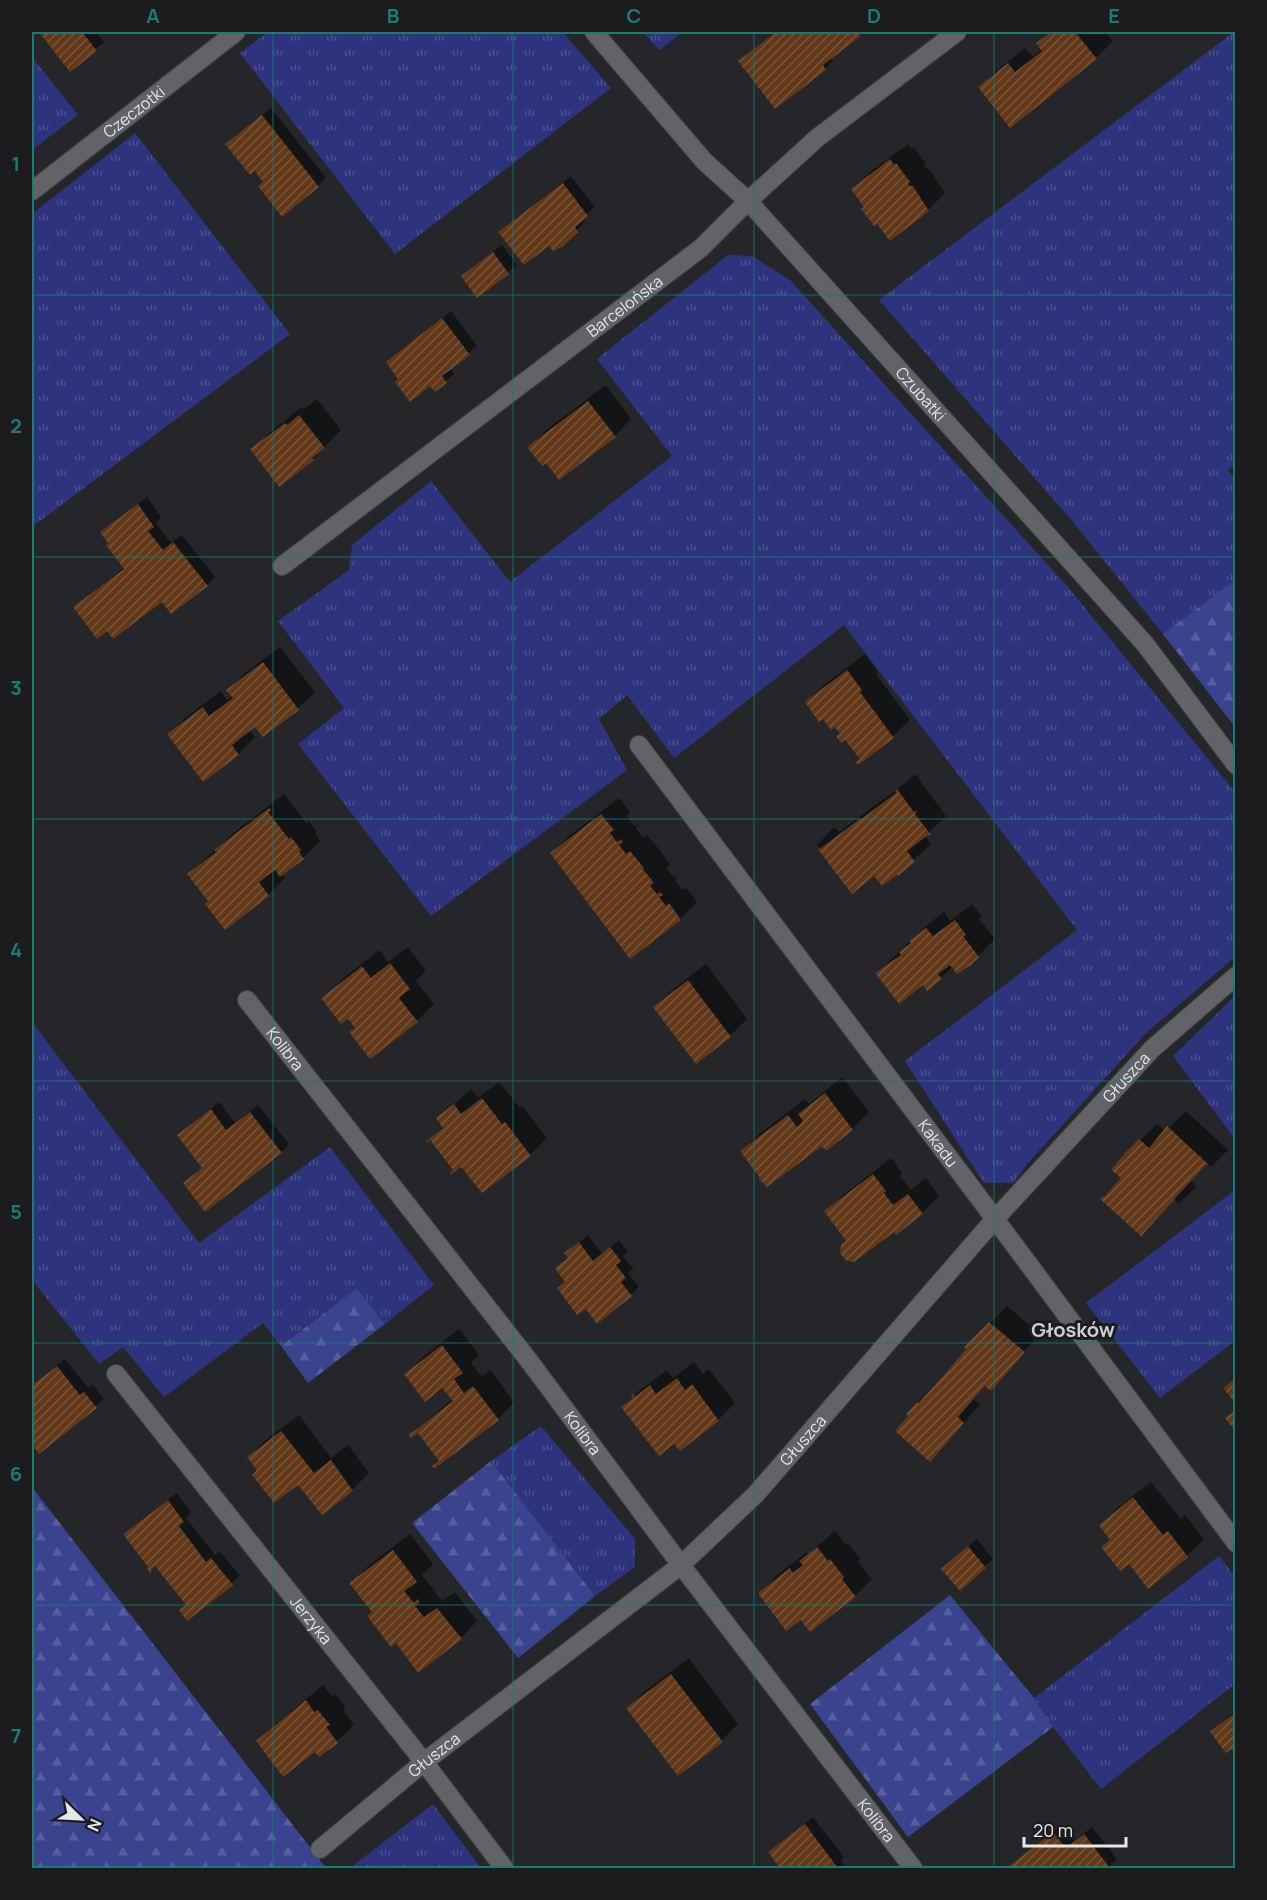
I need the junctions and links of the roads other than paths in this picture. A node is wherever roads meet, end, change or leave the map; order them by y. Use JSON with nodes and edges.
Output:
{"nodes":[{"id":1,"x":236,"y":32,"type":"edge"},
{"id":2,"x":594,"y":32,"type":"edge"},
{"id":3,"x":957,"y":32,"type":"edge"},
{"id":4,"x":32,"y":191,"type":"edge"},
{"id":5,"x":748,"y":201,"type":"junction"},
{"id":6,"x":282,"y":566,"type":"dead end"},
{"id":7,"x":639,"y":745,"type":"dead end"},
{"id":8,"x":1236,"y":765,"type":"edge"},
{"id":9,"x":1236,"y":976,"type":"edge"},
{"id":10,"x":247,"y":1000,"type":"dead end"},
{"id":11,"x":995,"y":1219,"type":"junction"},
{"id":12,"x":116,"y":1374,"type":"dead end"},
{"id":13,"x":1236,"y":1543,"type":"edge"},
{"id":14,"x":681,"y":1565,"type":"junction"},
{"id":15,"x":424,"y":1762,"type":"junction"},
{"id":16,"x":320,"y":1849,"type":"dead end"},
{"id":17,"x":504,"y":1869,"type":"edge"},
{"id":18,"x":913,"y":1869,"type":"edge"}],
"edges":[{"from":1,"to":4,"type":"street","name":"Czeczotki"},
{"from":2,"to":5,"type":"street","name":"Czubatki"},
{"from":3,"to":5,"type":"street","name":"Barcelońska"},
{"from":5,"to":6,"type":"street","name":"Barcelońska"},
{"from":5,"to":8,"type":"street","name":"Czubatki"},
{"from":7,"to":11,"type":"street","name":"Kakadu"},
{"from":9,"to":11,"type":"street","name":"Głuszca"},
{"from":10,"to":14,"type":"street","name":"Kolibra"},
{"from":11,"to":13,"type":"street","name":"Kakadu"},
{"from":11,"to":14,"type":"street","name":"Głuszca"},
{"from":12,"to":15,"type":"street","name":"Jerzyka"},
{"from":14,"to":15,"type":"street","name":"Głuszca"},
{"from":14,"to":18,"type":"street","name":"Kolibra"},
{"from":15,"to":16,"type":"street","name":"Głuszca"},
{"from":15,"to":17,"type":"street","name":"Jerzyka"}]}
